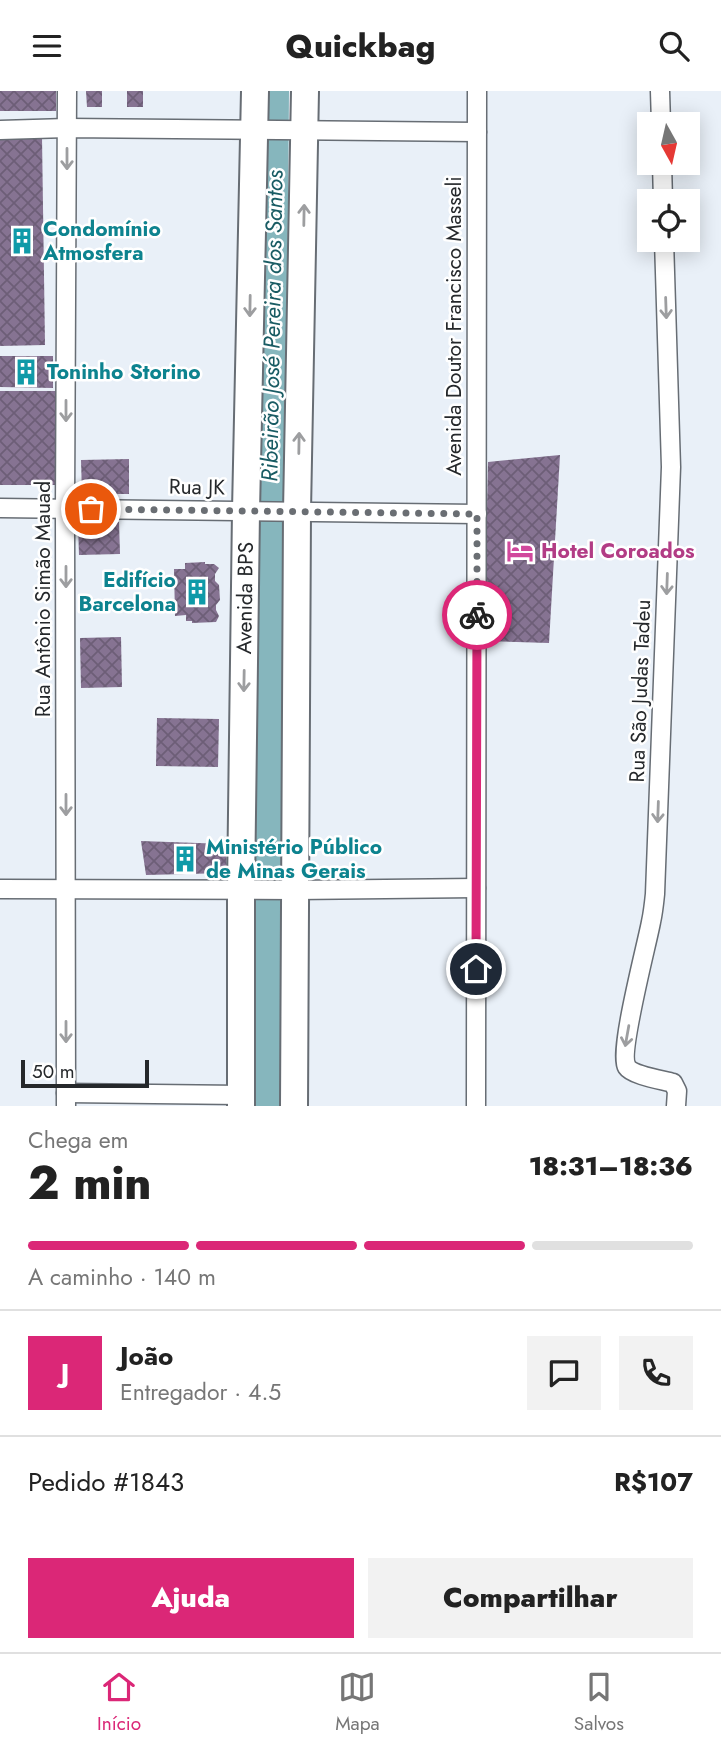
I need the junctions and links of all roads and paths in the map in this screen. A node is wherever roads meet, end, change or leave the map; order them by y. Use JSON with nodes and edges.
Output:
{"nodes":[{"id":1,"x":67,"y":91,"type":"edge"},
{"id":2,"x":255,"y":91,"type":"edge"},
{"id":3,"x":305,"y":91,"type":"edge"},
{"id":4,"x":477,"y":91,"type":"edge"},
{"id":5,"x":660,"y":91,"type":"edge"},
{"id":6,"x":661,"y":112,"type":"edge"},
{"id":7,"x":67,"y":128,"type":"junction"},
{"id":8,"x":0,"y":130,"type":"edge"},
{"id":9,"x":259,"y":130,"type":"junction"},
{"id":10,"x":300,"y":130,"type":"junction"},
{"id":11,"x":477,"y":132,"type":"junction"},
{"id":12,"x":664,"y":252,"type":"edge"},
{"id":13,"x":0,"y":508,"type":"edge"},
{"id":14,"x":65,"y":509,"type":"junction"},
{"id":15,"x":251,"y":511,"type":"junction"},
{"id":16,"x":294,"y":511,"type":"junction"},
{"id":17,"x":477,"y":514,"type":"junction"},
{"id":18,"x":476,"y":888,"type":"junction"},
{"id":19,"x":0,"y":889,"type":"edge"},
{"id":20,"x":66,"y":889,"type":"junction"},
{"id":21,"x":247,"y":890,"type":"junction"},
{"id":22,"x":290,"y":890,"type":"junction"},
{"id":23,"x":66,"y":1100,"type":"edge"},
{"id":24,"x":241,"y":1100,"type":"edge"},
{"id":25,"x":294,"y":1106,"type":"edge"},
{"id":26,"x":476,"y":1106,"type":"edge"},
{"id":27,"x":676,"y":1106,"type":"edge"}],
"edges":[{"from":1,"to":7,"type":"street","name":"Rua Antônio Simão Mauad"},
{"from":2,"to":9,"type":"main road","name":"Avenida BPS"},
{"from":3,"to":10,"type":"main road"},
{"from":4,"to":11,"type":"street","name":"Avenida Doutor Francisco Masseli"},
{"from":5,"to":6,"type":"street"},
{"from":7,"to":8,"type":"street"},
{"from":7,"to":9,"type":"street"},
{"from":7,"to":14,"type":"street","name":"Rua Antônio Simão Mauad","one_way":true},
{"from":9,"to":10,"type":"street"},
{"from":9,"to":15,"type":"main road","name":"Avenida BPS","one_way":true},
{"from":10,"to":11,"type":"street"},
{"from":16,"to":10,"type":"main road","one_way":true},
{"from":11,"to":17,"type":"street","name":"Avenida Doutor Francisco Masseli"},
{"from":12,"to":27,"type":"street","name":"Rua São Judas Tadeu","one_way":true},
{"from":13,"to":14,"type":"street","name":"Rua JK"},
{"from":14,"to":15,"type":"street","name":"Rua JK"},
{"from":14,"to":20,"type":"street","name":"Rua Antônio Simão Mauad","one_way":true},
{"from":15,"to":16,"type":"street","name":"Rua JK"},
{"from":15,"to":21,"type":"main road","name":"Avenida BPS","one_way":true},
{"from":16,"to":17,"type":"street","name":"Rua JK"},
{"from":16,"to":22,"type":"main road"},
{"from":17,"to":18,"type":"street","name":"Avenida Doutor Francisco Masseli"},
{"from":18,"to":22,"type":"street"},
{"from":18,"to":26,"type":"street","name":"Avenida Doutor Francisco Masseli"},
{"from":19,"to":20,"type":"street"},
{"from":20,"to":21,"type":"street"},
{"from":20,"to":23,"type":"street","name":"Rua Antônio Simão Mauad","one_way":true},
{"from":21,"to":22,"type":"street"},
{"from":21,"to":24,"type":"main road","name":"Avenida BPS"},
{"from":22,"to":25,"type":"main road"},
{"from":23,"to":24,"type":"street"}]}
